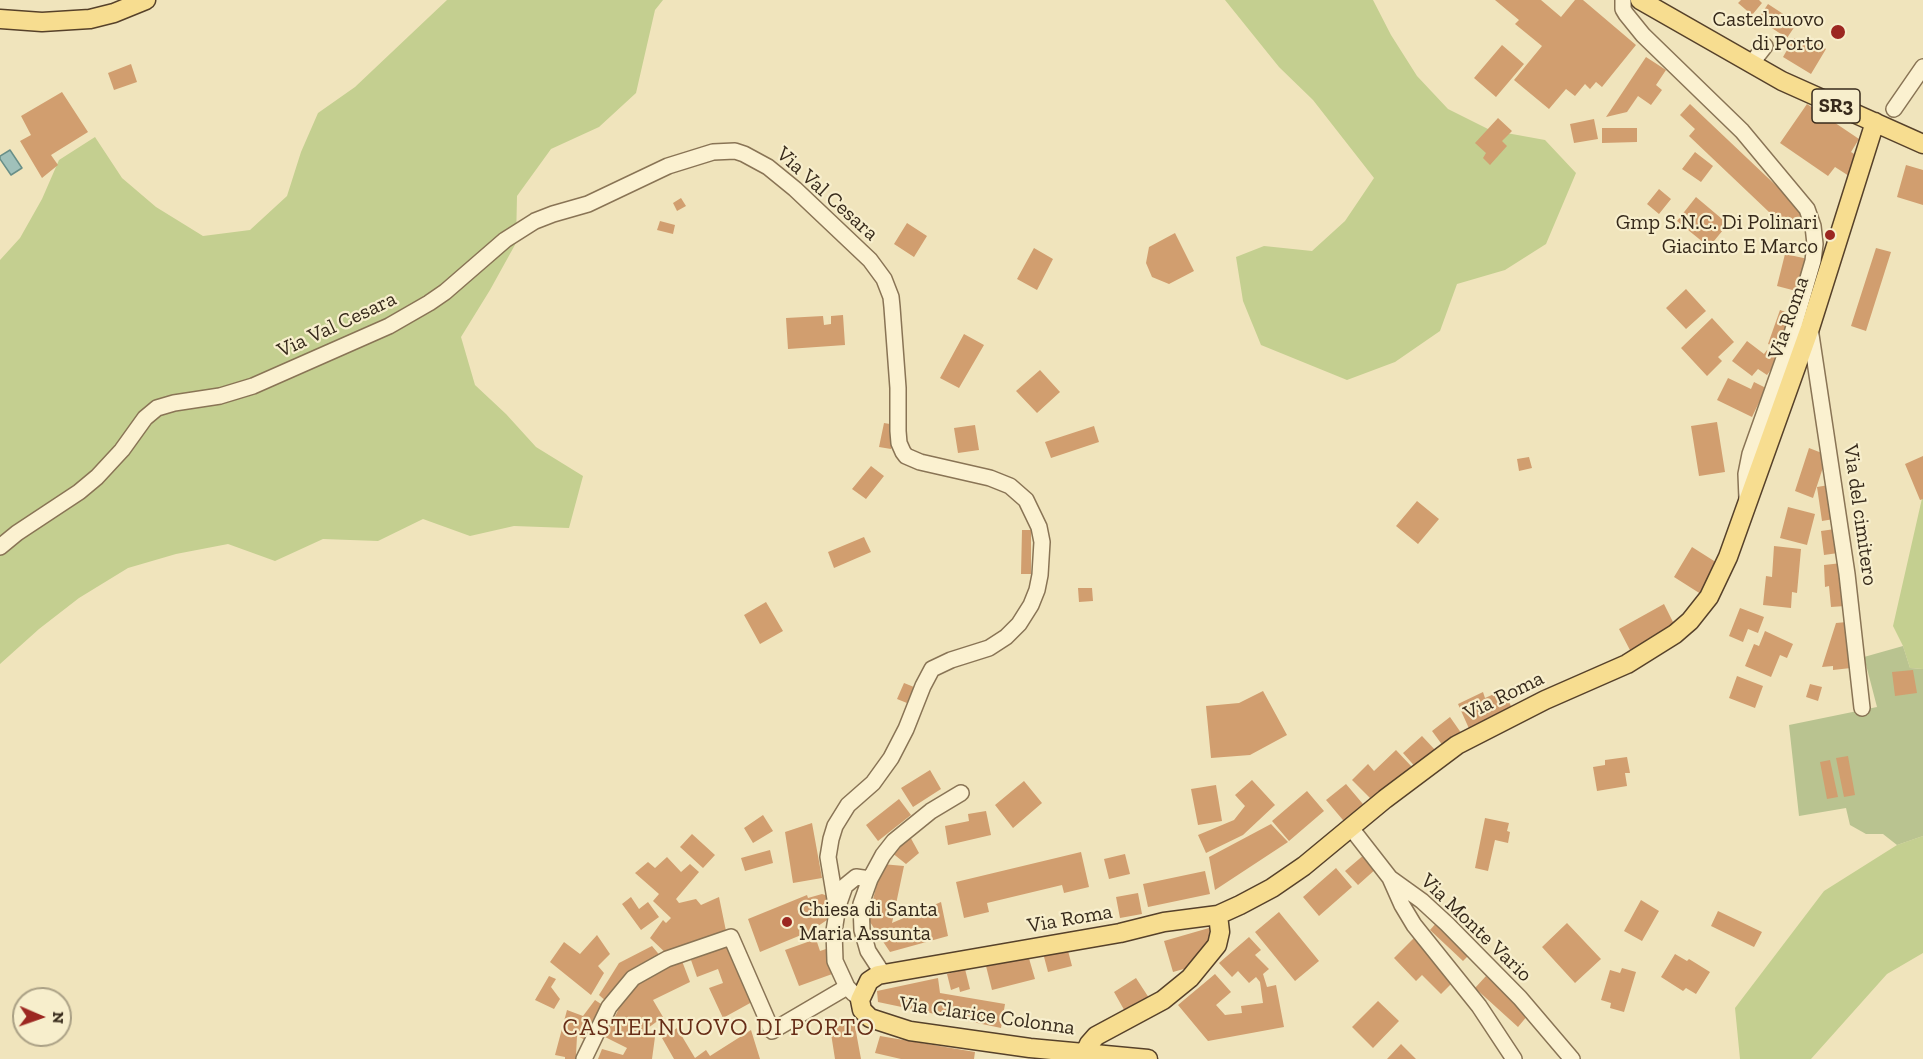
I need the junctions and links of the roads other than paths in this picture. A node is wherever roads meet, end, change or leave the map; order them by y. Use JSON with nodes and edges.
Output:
{"nodes":[{"id":1,"x":146,"y":0,"type":"edge"},
{"id":2,"x":1623,"y":0,"type":"edge"},
{"id":3,"x":1640,"y":0,"type":"edge"},
{"id":4,"x":0,"y":19,"type":"edge"},
{"id":5,"x":1765,"y":46,"type":"dead end"},
{"id":6,"x":1751,"y":64,"type":"junction"},
{"id":7,"x":1923,"y":67,"type":"edge"},
{"id":8,"x":1894,"y":110,"type":"dead end"},
{"id":9,"x":1875,"y":122,"type":"junction"},
{"id":10,"x":1923,"y":144,"type":"edge"},
{"id":11,"x":1810,"y":328,"type":"junction"},
{"id":12,"x":1747,"y":505,"type":"junction"},
{"id":13,"x":0,"y":547,"type":"edge"},
{"id":14,"x":1862,"y":708,"type":"dead end"},
{"id":15,"x":961,"y":793,"type":"dead end"},
{"id":16,"x":1351,"y":828,"type":"junction"},
{"id":17,"x":1390,"y":878,"type":"junction"},
{"id":18,"x":870,"y":879,"type":"junction"},
{"id":19,"x":837,"y":911,"type":"junction"},
{"id":20,"x":1218,"y":915,"type":"junction"},
{"id":21,"x":883,"y":974,"type":"junction"},
{"id":22,"x":847,"y":987,"type":"junction"},
{"id":23,"x":860,"y":1000,"type":"junction"},
{"id":24,"x":1030,"y":1053,"type":"edge"},
{"id":25,"x":1085,"y":1053,"type":"junction"},
{"id":26,"x":584,"y":1059,"type":"edge"},
{"id":27,"x":1148,"y":1059,"type":"edge"},
{"id":28,"x":1514,"y":1059,"type":"edge"},
{"id":29,"x":1572,"y":1059,"type":"edge"}],
"edges":[{"from":1,"to":4,"type":"main road"},
{"from":2,"to":12,"type":"street"},
{"from":3,"to":6,"type":"main road","number":"SR3"},
{"from":5,"to":6,"type":"street"},
{"from":6,"to":9,"type":"main road","number":"SR3"},
{"from":7,"to":8,"type":"street"},
{"from":9,"to":10,"type":"main road","number":"SR3"},
{"from":9,"to":11,"type":"main road","name":"Via Roma"},
{"from":11,"to":12,"type":"main road","name":"Via Roma"},
{"from":11,"to":14,"type":"street","name":"Via del cimitero"},
{"from":12,"to":16,"type":"main road","name":"Via Roma"},
{"from":13,"to":19,"type":"street","name":"Via Val Cesara"},
{"from":15,"to":18,"type":"street"},
{"from":16,"to":17,"type":"street","name":"Via Monte Vario"},
{"from":16,"to":20,"type":"main road","name":"Via Roma"},
{"from":17,"to":28,"type":"street"},
{"from":17,"to":29,"type":"street","name":"Via Monte Vario"},
{"from":18,"to":19,"type":"street"},
{"from":18,"to":21,"type":"street"},
{"from":19,"to":22,"type":"street"},
{"from":20,"to":21,"type":"main road","name":"Via Roma"},
{"from":20,"to":25,"type":"main road"},
{"from":21,"to":23,"type":"main road"},
{"from":22,"to":23,"type":"street"},
{"from":22,"to":26,"type":"street"},
{"from":23,"to":24,"type":"main road","name":"Via Clarice Colonna"},
{"from":24,"to":25,"type":"main road","name":"Via Clarice Colonna"},
{"from":25,"to":27,"type":"main road","name":"Via Clarice Colonna"}]}
